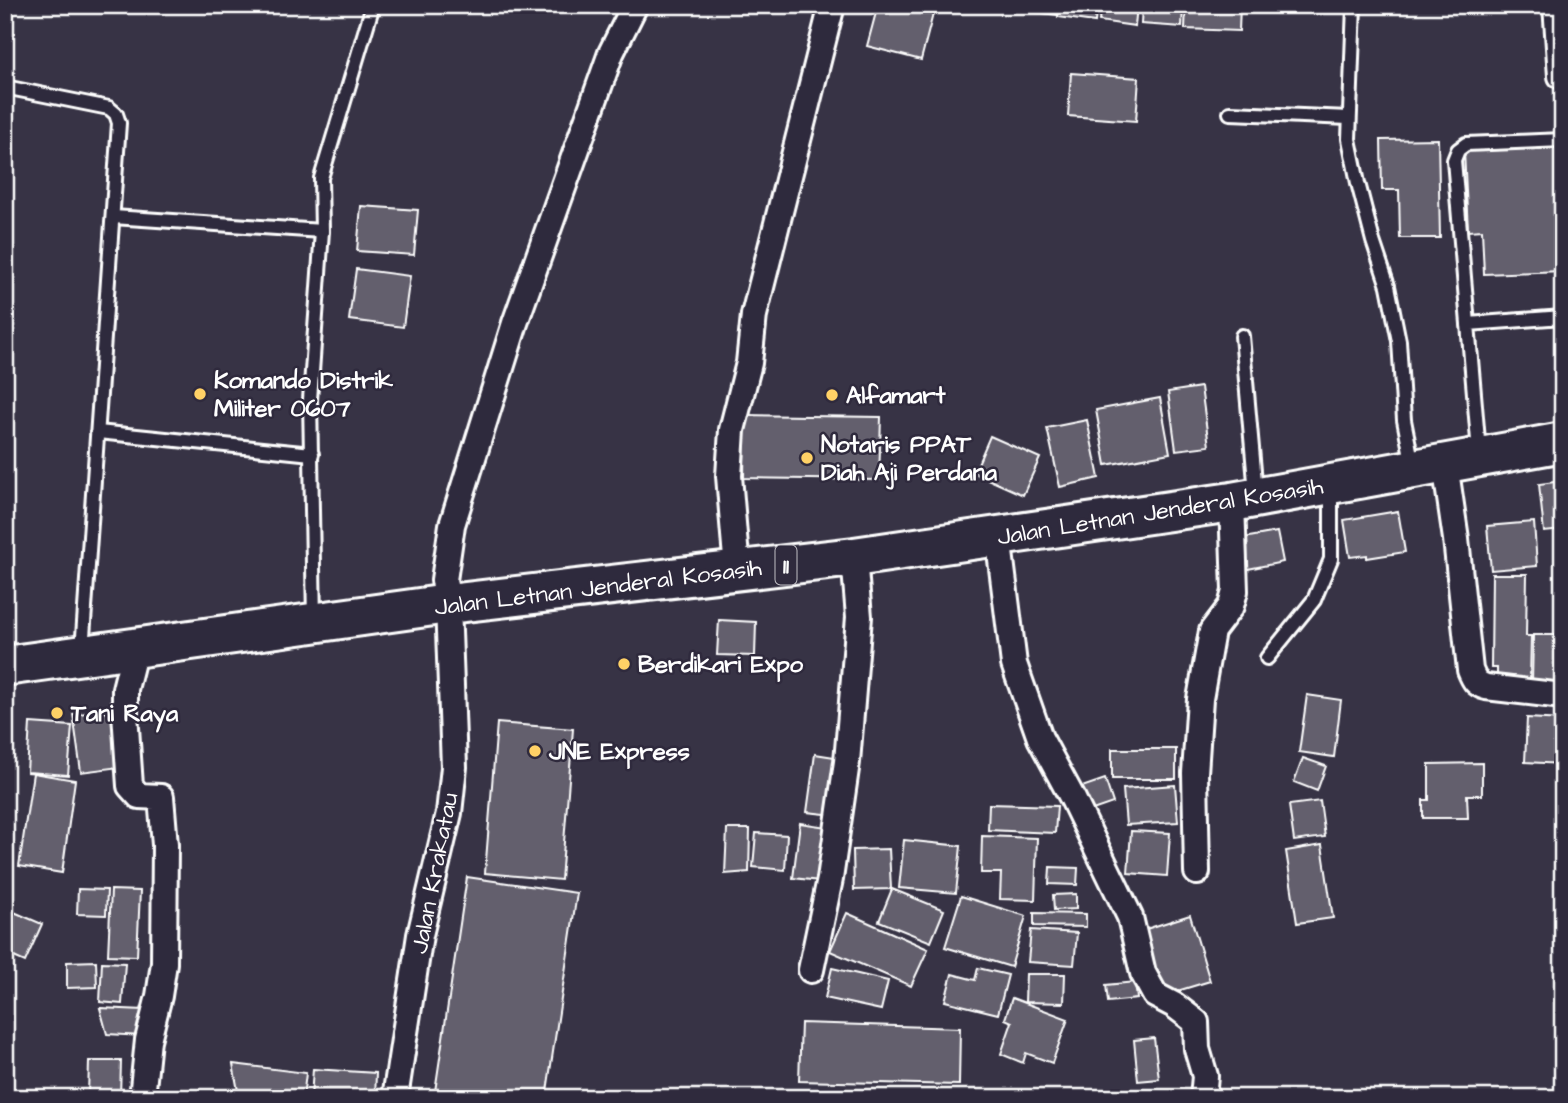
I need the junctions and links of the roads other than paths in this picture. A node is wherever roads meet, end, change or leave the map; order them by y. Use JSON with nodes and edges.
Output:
{"nodes":[{"id":1,"x":373,"y":5,"type":"edge"},
{"id":2,"x":635,"y":5,"type":"edge"},
{"id":3,"x":832,"y":5,"type":"edge"},
{"id":4,"x":1354,"y":5,"type":"edge"},
{"id":5,"x":1556,"y":5,"type":"edge"},
{"id":6,"x":1561,"y":76,"type":"dead end"},
{"id":7,"x":5,"y":87,"type":"edge"},
{"id":8,"x":1230,"y":113,"type":"dead end"},
{"id":9,"x":1349,"y":118,"type":"junction"},
{"id":10,"x":1563,"y":140,"type":"edge"},
{"id":11,"x":113,"y":217,"type":"junction"},
{"id":12,"x":322,"y":231,"type":"junction"},
{"id":13,"x":1563,"y":317,"type":"edge"},
{"id":14,"x":1468,"y":324,"type":"junction"},
{"id":15,"x":1242,"y":336,"type":"dead end"},
{"id":16,"x":98,"y":432,"type":"junction"},
{"id":17,"x":1563,"y":442,"type":"edge"},
{"id":18,"x":312,"y":454,"type":"junction"},
{"id":19,"x":1446,"y":463,"type":"junction"},
{"id":20,"x":1331,"y":484,"type":"junction"},
{"id":21,"x":1244,"y":500,"type":"junction"},
{"id":22,"x":998,"y":536,"type":"junction"},
{"id":23,"x":855,"y":557,"type":"junction"},
{"id":24,"x":737,"y":570,"type":"junction"},
{"id":25,"x":448,"y":604,"type":"junction"},
{"id":26,"x":314,"y":622,"type":"junction"},
{"id":27,"x":135,"y":649,"type":"junction"},
{"id":28,"x":81,"y":656,"type":"junction"},
{"id":29,"x":1267,"y":658,"type":"dead end"},
{"id":30,"x":5,"y":666,"type":"edge"},
{"id":31,"x":1563,"y":696,"type":"edge"},
{"id":32,"x":1196,"y":872,"type":"dead end"},
{"id":33,"x":811,"y":970,"type":"dead end"},
{"id":34,"x":142,"y":1098,"type":"edge"},
{"id":35,"x":395,"y":1098,"type":"edge"},
{"id":36,"x":1203,"y":1098,"type":"edge"}],
"edges":[{"from":1,"to":12,"type":"lane"},
{"from":2,"to":25,"type":"street","name":"Jalan Krakatau"},
{"from":3,"to":24,"type":"street"},
{"from":4,"to":9,"type":"lane"},
{"from":5,"to":6,"type":"street"},
{"from":7,"to":11,"type":"lane"},
{"from":8,"to":9,"type":"lane"},
{"from":9,"to":19,"type":"lane"},
{"from":10,"to":14,"type":"lane"},
{"from":11,"to":12,"type":"lane"},
{"from":11,"to":16,"type":"lane"},
{"from":12,"to":18,"type":"lane"},
{"from":13,"to":14,"type":"lane"},
{"from":14,"to":19,"type":"lane"},
{"from":15,"to":21,"type":"lane"},
{"from":16,"to":18,"type":"lane"},
{"from":16,"to":28,"type":"lane"},
{"from":17,"to":19,"type":"highway","name":"Jalan Letnan Jenderal Kosasih","number":"11"},
{"from":18,"to":26,"type":"lane"},
{"from":19,"to":20,"type":"highway","name":"Jalan Letnan Jenderal Kosasih","number":"11"},
{"from":19,"to":31,"type":"street"},
{"from":20,"to":21,"type":"highway","name":"Jalan Letnan Jenderal Kosasih","number":"11"},
{"from":20,"to":29,"type":"lane"},
{"from":21,"to":22,"type":"highway","name":"Jalan Letnan Jenderal Kosasih","number":"11"},
{"from":21,"to":32,"type":"street"},
{"from":22,"to":23,"type":"highway","name":"Jalan Letnan Jenderal Kosasih","number":"11"},
{"from":22,"to":36,"type":"street"},
{"from":23,"to":24,"type":"highway","name":"Jalan Letnan Jenderal Kosasih","number":"11"},
{"from":23,"to":33,"type":"street"},
{"from":24,"to":25,"type":"highway","name":"Jalan Letnan Jenderal Kosasih","number":"11"},
{"from":25,"to":26,"type":"highway","name":"Jalan Letnan Jenderal Kosasih","number":"11"},
{"from":25,"to":35,"type":"street","name":"Jalan Krakatau"},
{"from":26,"to":27,"type":"highway","name":"Jalan Letnan Jenderal Kosasih","number":"11"},
{"from":27,"to":28,"type":"highway","name":"Jalan Letnan Jenderal Kosasih","number":"11"},
{"from":27,"to":34,"type":"street"},
{"from":28,"to":30,"type":"highway","name":"Jalan Letnan Jenderal Kosasih","number":"11"}]}
